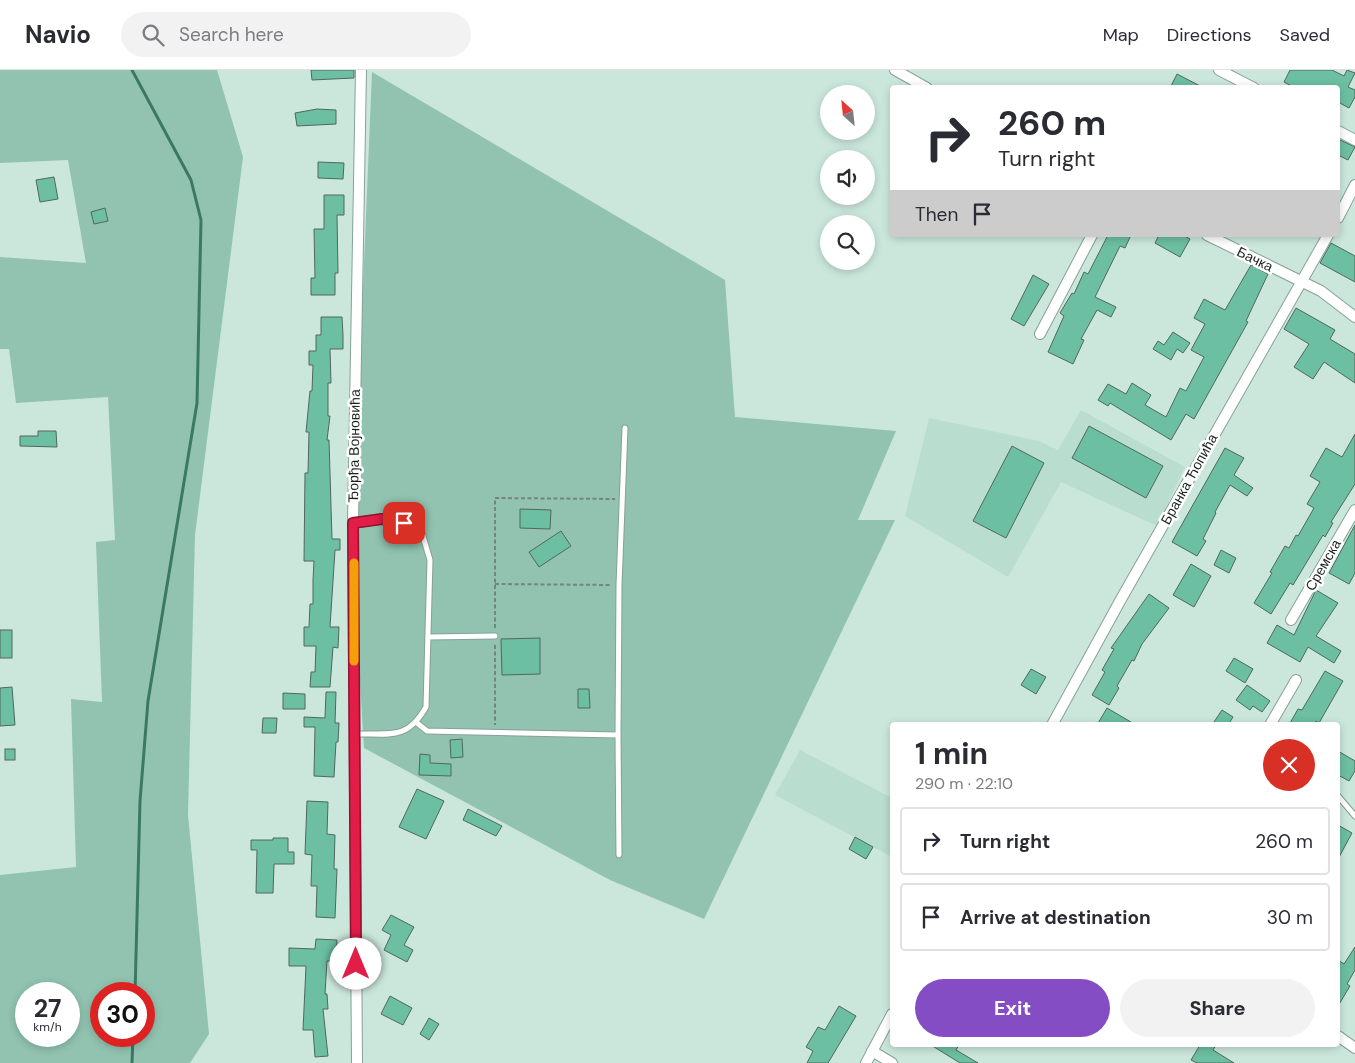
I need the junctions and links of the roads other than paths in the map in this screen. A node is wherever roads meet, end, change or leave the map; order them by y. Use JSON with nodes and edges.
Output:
{"nodes":[{"id":1,"x":361,"y":70,"type":"edge"},
{"id":2,"x":895,"y":70,"type":"edge"},
{"id":3,"x":1219,"y":70,"type":"edge"},
{"id":4,"x":922,"y":85,"type":"edge"},
{"id":5,"x":1248,"y":85,"type":"edge"},
{"id":6,"x":1340,"y":132,"type":"edge"},
{"id":7,"x":1355,"y":140,"type":"edge"},
{"id":8,"x":1355,"y":185,"type":"edge"},
{"id":9,"x":1340,"y":214,"type":"edge"},
{"id":10,"x":1091,"y":237,"type":"edge"},
{"id":11,"x":1210,"y":237,"type":"edge"},
{"id":12,"x":1327,"y":237,"type":"edge"},
{"id":13,"x":1303,"y":282,"type":"junction"},
{"id":14,"x":1355,"y":317,"type":"edge"},
{"id":15,"x":1040,"y":334,"type":"dead end"},
{"id":16,"x":625,"y":428,"type":"dead end"},
{"id":17,"x":1355,"y":510,"type":"edge"},
{"id":18,"x":353,"y":523,"type":"junction"},
{"id":19,"x":1291,"y":620,"type":"dead end"},
{"id":20,"x":495,"y":636,"type":"road end"},
{"id":21,"x":428,"y":637,"type":"junction"},
{"id":22,"x":1296,"y":680,"type":"dead end"},
{"id":23,"x":1054,"y":722,"type":"edge"},
{"id":24,"x":1272,"y":722,"type":"edge"},
{"id":25,"x":417,"y":723,"type":"junction"},
{"id":26,"x":355,"y":734,"type":"junction"},
{"id":27,"x":618,"y":735,"type":"junction"},
{"id":28,"x":1340,"y":798,"type":"edge"},
{"id":29,"x":1355,"y":816,"type":"edge"},
{"id":30,"x":619,"y":855,"type":"dead end"},
{"id":31,"x":890,"y":1018,"type":"edge"},
{"id":32,"x":1340,"y":1037,"type":"edge"},
{"id":33,"x":1355,"y":1048,"type":"edge"},
{"id":34,"x":872,"y":1051,"type":"junction"},
{"id":35,"x":357,"y":1063,"type":"edge"},
{"id":36,"x":866,"y":1063,"type":"edge"},
{"id":37,"x":892,"y":1063,"type":"edge"}],
"edges":[{"from":1,"to":18,"type":"street","name":"Ђорђа Војновића"},
{"from":2,"to":4,"type":"street"},
{"from":3,"to":5,"type":"street"},
{"from":6,"to":7,"type":"street"},
{"from":8,"to":9,"type":"street"},
{"from":10,"to":15,"type":"street"},
{"from":11,"to":13,"type":"street","name":"Бачка"},
{"from":12,"to":13,"type":"street","name":"Бранка Ћопића"},
{"from":13,"to":14,"type":"street"},
{"from":13,"to":23,"type":"street","name":"Бранка Ћопића"},
{"from":16,"to":27,"type":"lane"},
{"from":17,"to":19,"type":"street","name":"Сремска"},
{"from":18,"to":21,"type":"lane"},
{"from":18,"to":26,"type":"street","name":"Ђорђа Војновића"},
{"from":20,"to":21,"type":"lane"},
{"from":21,"to":25,"type":"lane"},
{"from":22,"to":24,"type":"street"},
{"from":25,"to":26,"type":"lane"},
{"from":25,"to":27,"type":"lane"},
{"from":26,"to":35,"type":"street","name":"Ђорђа Војновића"},
{"from":27,"to":30,"type":"lane"},
{"from":28,"to":29,"type":"lane"},
{"from":31,"to":34,"type":"street"},
{"from":32,"to":33,"type":"street"},
{"from":34,"to":36,"type":"street"},
{"from":34,"to":37,"type":"street"}]}
